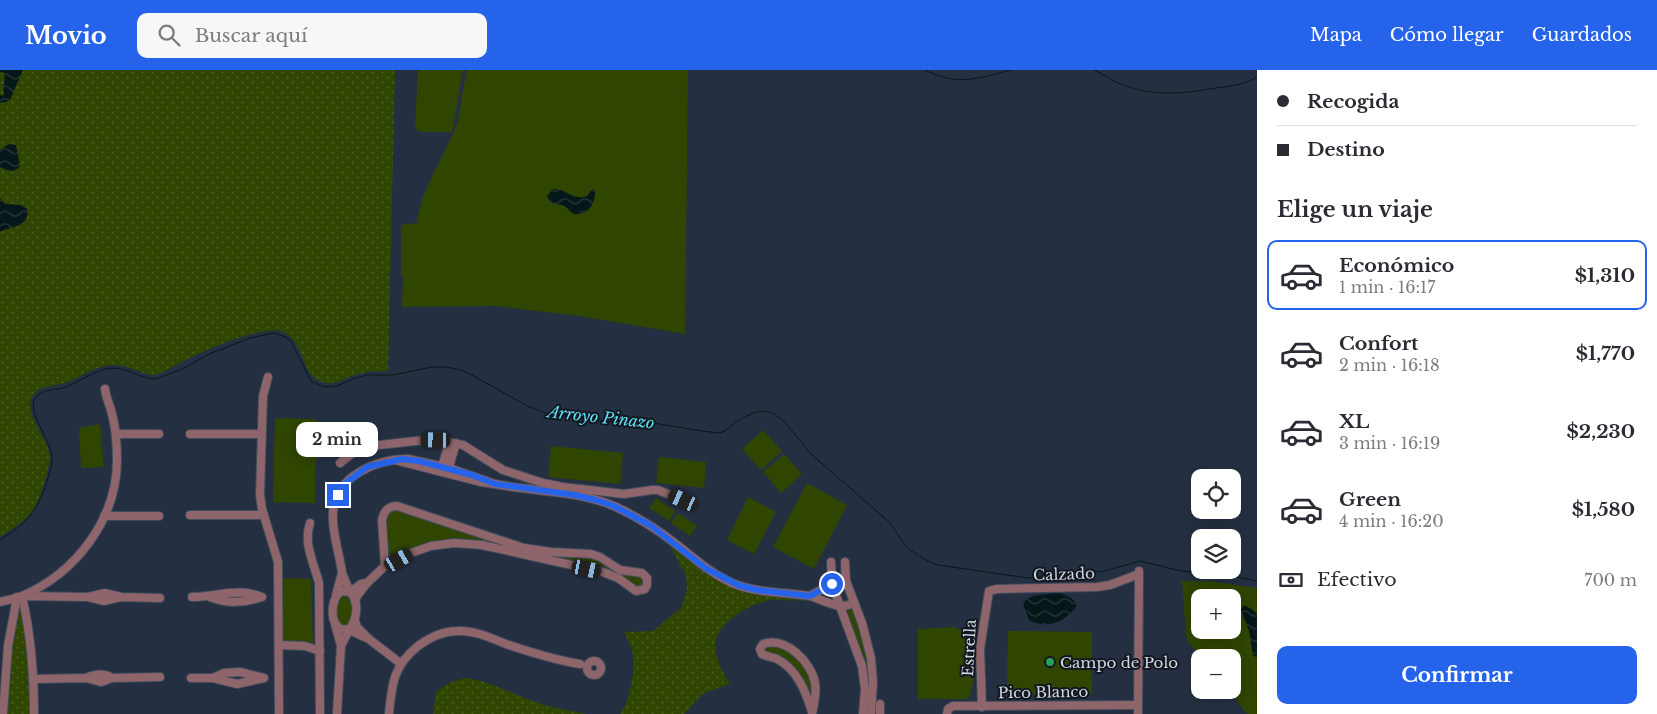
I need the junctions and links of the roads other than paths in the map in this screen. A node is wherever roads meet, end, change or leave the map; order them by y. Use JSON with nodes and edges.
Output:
{"nodes":[{"id":1,"x":268,"y":378,"type":"dead end"},
{"id":2,"x":105,"y":389,"type":"dead end"},
{"id":3,"x":116,"y":434,"type":"junction"},
{"id":4,"x":159,"y":434,"type":"dead end"},
{"id":5,"x":190,"y":434,"type":"dead end"},
{"id":6,"x":261,"y":434,"type":"junction"},
{"id":7,"x":453,"y":443,"type":"junction"},
{"id":8,"x":340,"y":463,"type":"dead end"},
{"id":9,"x":445,"y":470,"type":"junction"},
{"id":10,"x":683,"y":500,"type":"dead end"},
{"id":11,"x":190,"y":515,"type":"dead end"},
{"id":12,"x":264,"y":515,"type":"junction"},
{"id":13,"x":104,"y":516,"type":"junction"},
{"id":14,"x":159,"y":516,"type":"dead end"},
{"id":15,"x":310,"y":523,"type":"dead end"},
{"id":16,"x":523,"y":551,"type":"junction"},
{"id":17,"x":831,"y":562,"type":"dead end"},
{"id":18,"x":845,"y":562,"type":"dead end"},
{"id":19,"x":385,"y":566,"type":"junction"},
{"id":20,"x":342,"y":573,"type":"junction"},
{"id":21,"x":846,"y":580,"type":"junction"},
{"id":22,"x":367,"y":583,"type":"junction"},
{"id":23,"x":832,"y":584,"type":"junction"},
{"id":24,"x":989,"y":591,"type":"joint"},
{"id":25,"x":350,"y":592,"type":"junction"},
{"id":26,"x":336,"y":596,"type":"junction"},
{"id":27,"x":810,"y":596,"type":"junction"},
{"id":28,"x":19,"y":597,"type":"junction"},
{"id":29,"x":192,"y":597,"type":"dead end"},
{"id":30,"x":279,"y":597,"type":"junction"},
{"id":31,"x":160,"y":598,"type":"dead end"},
{"id":32,"x":0,"y":602,"type":"edge"},
{"id":33,"x":355,"y":602,"type":"junction"},
{"id":34,"x":854,"y":602,"type":"junction"},
{"id":35,"x":840,"y":606,"type":"junction"},
{"id":36,"x":354,"y":621,"type":"junction"},
{"id":37,"x":335,"y":624,"type":"junction"},
{"id":38,"x":349,"y":630,"type":"junction"},
{"id":39,"x":369,"y":639,"type":"junction"},
{"id":40,"x":279,"y":646,"type":"junction"},
{"id":41,"x":342,"y":646,"type":"junction"},
{"id":42,"x":320,"y":651,"type":"junction"},
{"id":43,"x":400,"y":663,"type":"junction"},
{"id":44,"x":585,"y":666,"type":"dead end"},
{"id":45,"x":3,"y":673,"type":"edge"},
{"id":46,"x":160,"y":677,"type":"dead end"},
{"id":47,"x":191,"y":678,"type":"dead end"},
{"id":48,"x":213,"y":678,"type":"junction"},
{"id":49,"x":264,"y":678,"type":"junction"},
{"id":50,"x":278,"y":678,"type":"junction"},
{"id":51,"x":33,"y":679,"type":"junction"},
{"id":52,"x":880,"y":704,"type":"dead end"},
{"id":53,"x":1138,"y":705,"type":"junction"},
{"id":54,"x":982,"y":707,"type":"junction"},
{"id":55,"x":948,"y":711,"type":"edge"},
{"id":56,"x":812,"y":713,"type":"edge"},
{"id":57,"x":3,"y":714,"type":"edge"},
{"id":58,"x":34,"y":714,"type":"edge"},
{"id":59,"x":279,"y":714,"type":"edge"},
{"id":60,"x":320,"y":714,"type":"edge"},
{"id":61,"x":337,"y":714,"type":"edge"},
{"id":62,"x":389,"y":714,"type":"edge"},
{"id":63,"x":863,"y":714,"type":"edge"},
{"id":64,"x":872,"y":714,"type":"edge"},
{"id":65,"x":880,"y":714,"type":"edge"},
{"id":66,"x":1138,"y":714,"type":"edge"}],
"edges":[{"from":1,"to":6,"type":"street"},
{"from":2,"to":3,"type":"street"},
{"from":3,"to":4,"type":"street"},
{"from":3,"to":13,"type":"street"},
{"from":5,"to":6,"type":"street"},
{"from":6,"to":12,"type":"street"},
{"from":7,"to":8,"type":"street"},
{"from":7,"to":9,"type":"street"},
{"from":7,"to":10,"type":"street"},
{"from":9,"to":20,"type":"street"},
{"from":9,"to":27,"type":"street"},
{"from":11,"to":12,"type":"street"},
{"from":12,"to":30,"type":"street"},
{"from":13,"to":14,"type":"street"},
{"from":13,"to":28,"type":"street"},
{"from":15,"to":42,"type":"street"},
{"from":16,"to":16,"type":"street"},
{"from":16,"to":19,"type":"street"},
{"from":16,"to":19,"type":"street"},
{"from":17,"to":23,"type":"street"},
{"from":18,"to":21,"type":"street"},
{"from":19,"to":22,"type":"street"},
{"from":20,"to":25,"type":"street"},
{"from":20,"to":26,"type":"street"},
{"from":21,"to":23,"type":"street"},
{"from":21,"to":34,"type":"street"},
{"from":22,"to":25,"type":"street"},
{"from":22,"to":33,"type":"street"},
{"from":23,"to":27,"type":"street"},
{"from":23,"to":35,"type":"street"},
{"from":24,"to":53,"type":"street","name":"Calzado"},
{"from":24,"to":54,"type":"street","name":"Estrella"},
{"from":25,"to":26,"type":"street"},
{"from":25,"to":33,"type":"street"},
{"from":26,"to":37,"type":"street"},
{"from":27,"to":35,"type":"street"},
{"from":28,"to":31,"type":"street"},
{"from":28,"to":32,"type":"street"},
{"from":28,"to":45,"type":"street"},
{"from":28,"to":51,"type":"street"},
{"from":29,"to":30,"type":"street"},
{"from":30,"to":40,"type":"street"},
{"from":33,"to":36,"type":"street"},
{"from":34,"to":35,"type":"street"},
{"from":34,"to":64,"type":"street"},
{"from":35,"to":63,"type":"street"},
{"from":36,"to":38,"type":"street"},
{"from":36,"to":39,"type":"street"},
{"from":37,"to":38,"type":"street"},
{"from":37,"to":41,"type":"street"},
{"from":38,"to":39,"type":"street"},
{"from":38,"to":41,"type":"street"},
{"from":39,"to":43,"type":"street"},
{"from":40,"to":42,"type":"street"},
{"from":40,"to":50,"type":"street"},
{"from":41,"to":61,"type":"street"},
{"from":42,"to":60,"type":"street"},
{"from":43,"to":44,"type":"street"},
{"from":43,"to":62,"type":"street"},
{"from":45,"to":57,"type":"street"},
{"from":46,"to":51,"type":"street"},
{"from":47,"to":48,"type":"street"},
{"from":48,"to":49,"type":"street"},
{"from":48,"to":49,"type":"street"},
{"from":49,"to":50,"type":"street"},
{"from":50,"to":59,"type":"street"},
{"from":51,"to":58,"type":"street"},
{"from":52,"to":65,"type":"street"},
{"from":53,"to":54,"type":"street","name":"Pico Blanco"},
{"from":53,"to":66,"type":"street"},
{"from":54,"to":55,"type":"street","name":"Pico Blanco"},
{"from":56,"to":56,"type":"street"}]}
